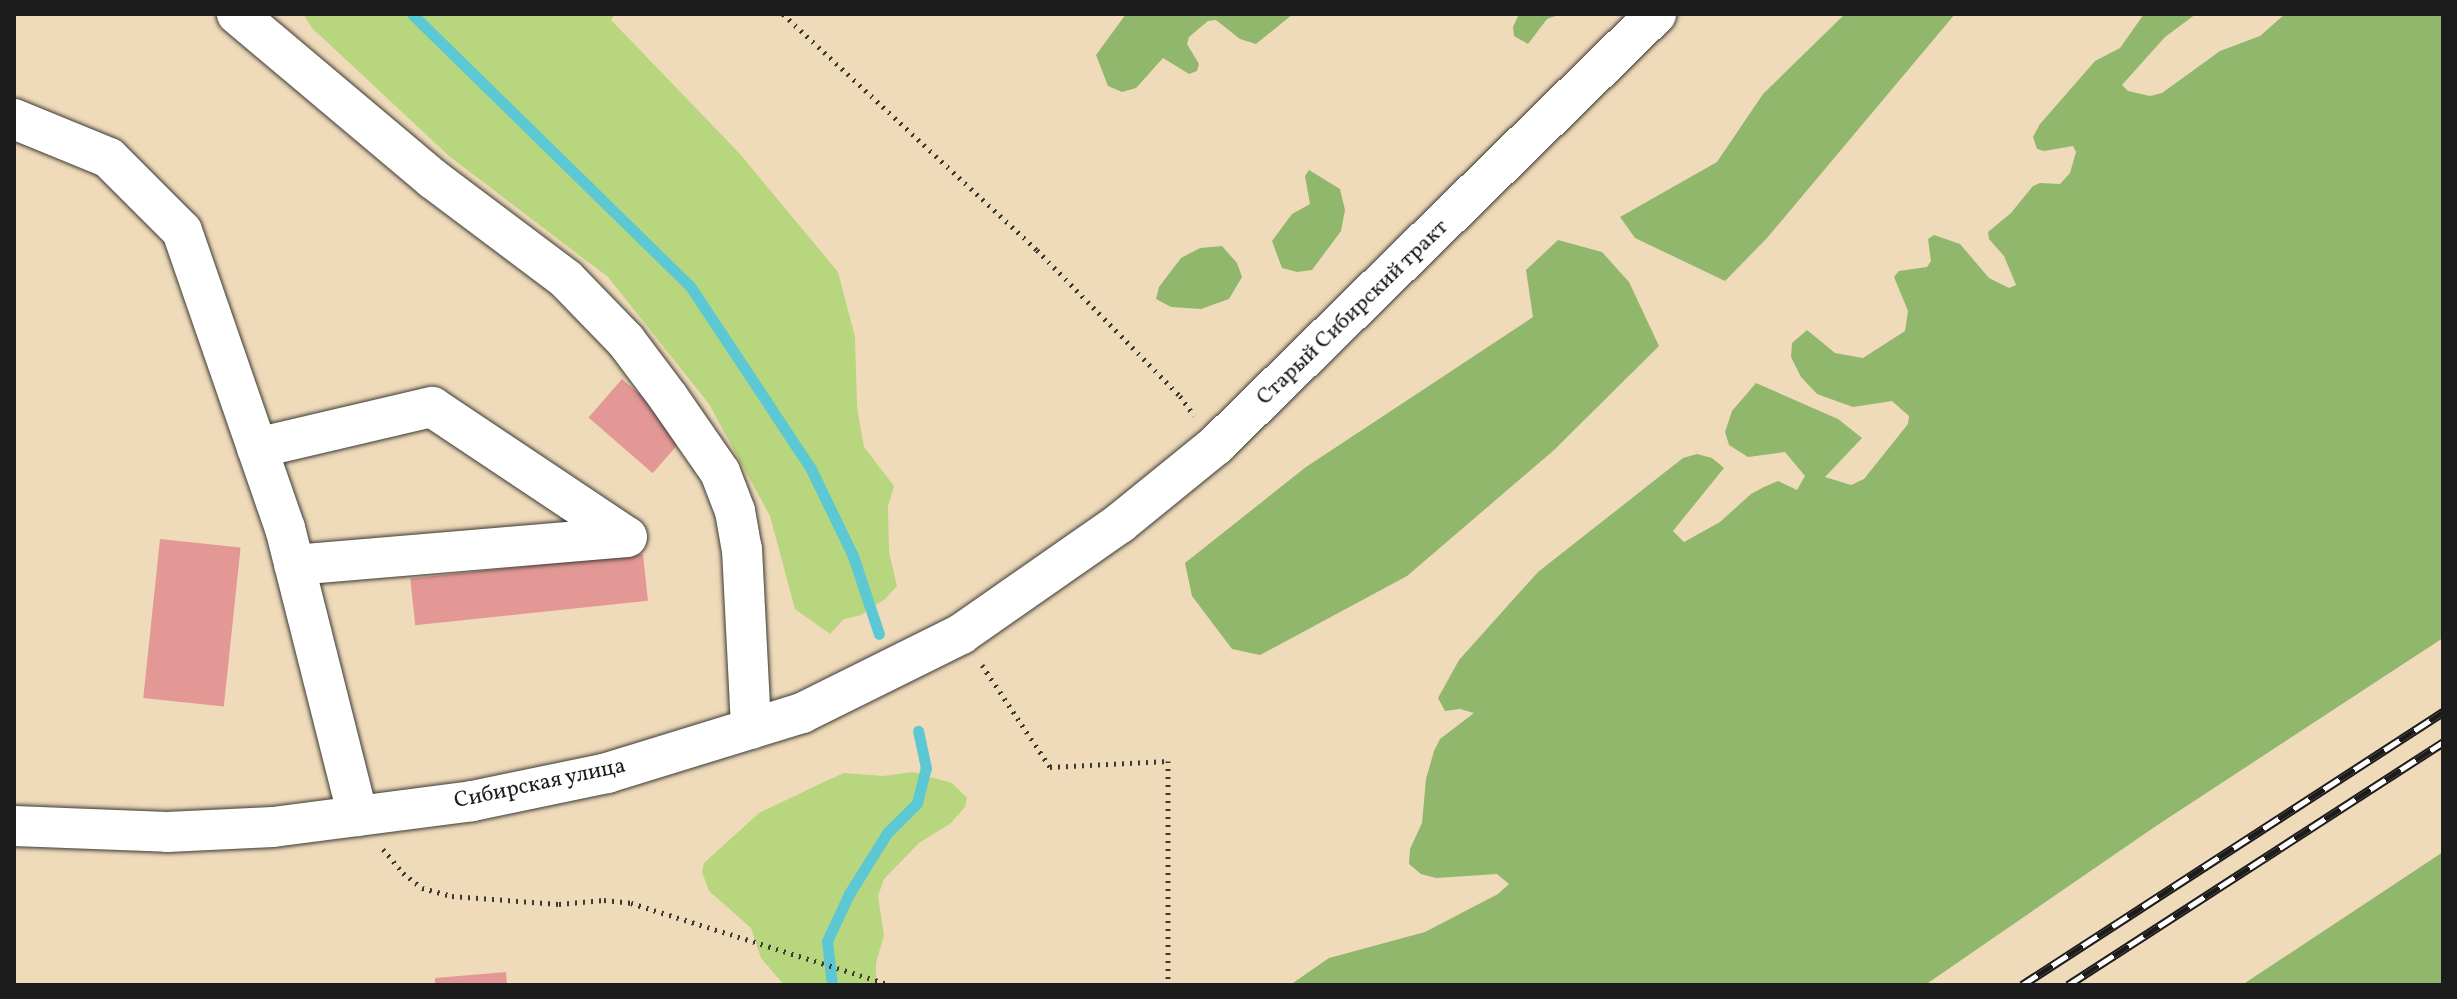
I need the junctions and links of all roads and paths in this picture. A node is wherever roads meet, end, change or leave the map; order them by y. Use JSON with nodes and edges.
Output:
{"nodes":[{"id":1,"x":237,"y":14,"type":"edge"},
{"id":2,"x":783,"y":14,"type":"edge"},
{"id":3,"x":1656,"y":14,"type":"edge"},
{"id":4,"x":14,"y":119,"type":"edge"},
{"id":5,"x":1216,"y":445,"type":"junction"},
{"id":6,"x":257,"y":448,"type":"junction"},
{"id":7,"x":294,"y":565,"type":"junction"},
{"id":8,"x":1029,"y":590,"type":"joint"},
{"id":9,"x":961,"y":634,"type":"junction"},
{"id":10,"x":751,"y":729,"type":"junction"},
{"id":11,"x":358,"y":816,"type":"junction"},
{"id":12,"x":14,"y":826,"type":"edge"},
{"id":13,"x":891,"y":985,"type":"edge"},
{"id":14,"x":1168,"y":985,"type":"edge"}],
"edges":[{"from":1,"to":10,"type":"street"},
{"from":2,"to":5,"type":"path"},
{"from":3,"to":5,"type":"street","name":"Старый Сибирский тракт"},
{"from":4,"to":6,"type":"street"},
{"from":5,"to":8,"type":"street","name":"Старый Сибирский тракт"},
{"from":6,"to":7,"type":"street"},
{"from":6,"to":7,"type":"street"},
{"from":7,"to":11,"type":"street"},
{"from":8,"to":9,"type":"street","name":"Сибирская улица"},
{"from":9,"to":10,"type":"street","name":"Сибирская улица"},
{"from":9,"to":14,"type":"path"},
{"from":10,"to":11,"type":"street","name":"Сибирская улица"},
{"from":11,"to":12,"type":"street","name":"Сибирская улица"},
{"from":11,"to":13,"type":"path"}]}
